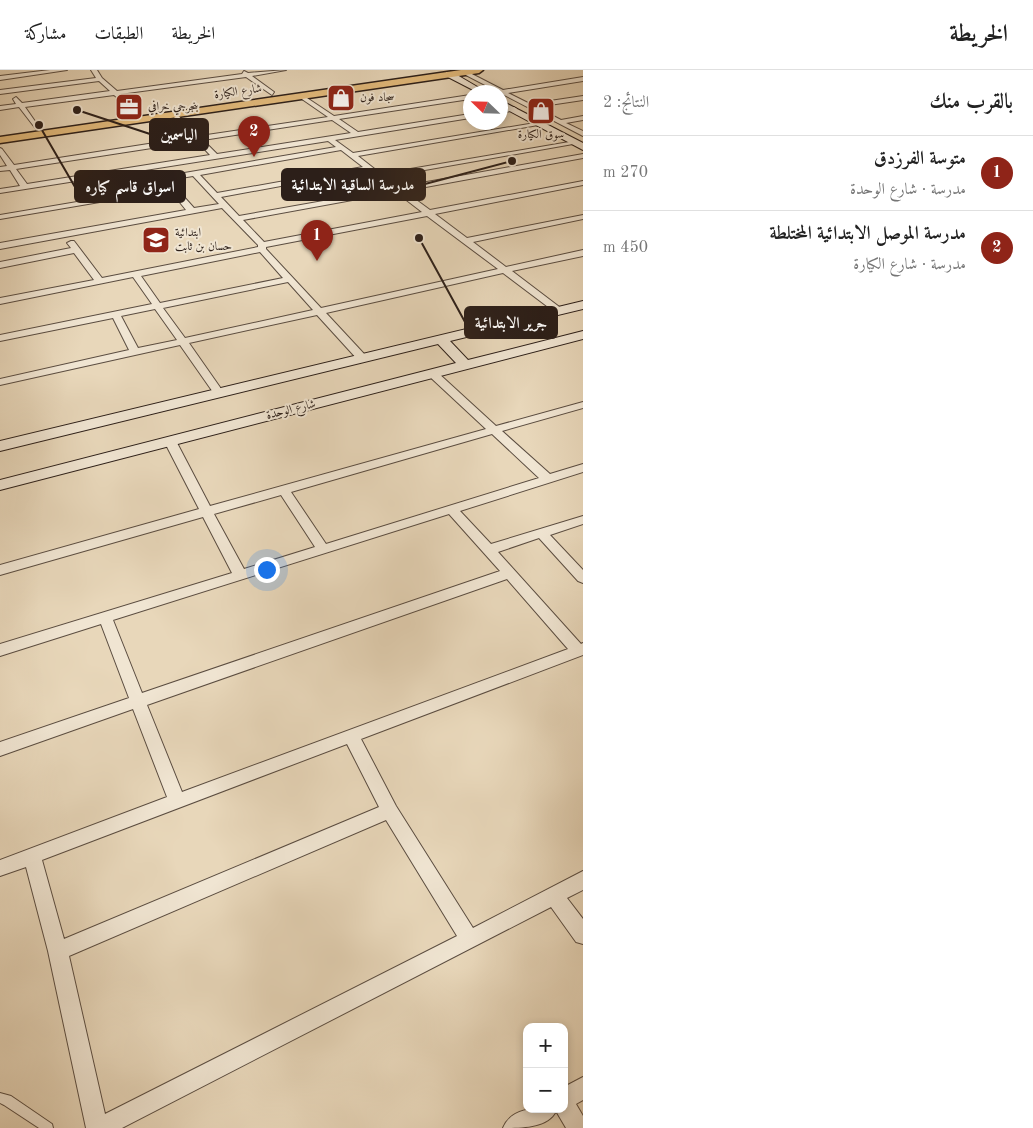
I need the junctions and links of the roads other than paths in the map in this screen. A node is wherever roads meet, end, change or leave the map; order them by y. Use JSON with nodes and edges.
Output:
{"nodes":[{"id":1,"x":64,"y":70,"type":"edge"},
{"id":2,"x":94,"y":70,"type":"edge"},
{"id":3,"x":240,"y":70,"type":"edge"},
{"id":4,"x":283,"y":70,"type":"edge"},
{"id":5,"x":434,"y":70,"type":"edge"},
{"id":6,"x":479,"y":70,"type":"edge"},
{"id":7,"x":464,"y":72,"type":"junction"},
{"id":8,"x":448,"y":74,"type":"junction"},
{"id":9,"x":247,"y":75,"type":"junction"},
{"id":10,"x":1,"y":78,"type":"edge"},
{"id":11,"x":100,"y":79,"type":"junction"},
{"id":12,"x":583,"y":79,"type":"edge"},
{"id":13,"x":469,"y":85,"type":"edge"},
{"id":14,"x":488,"y":85,"type":"edge"},
{"id":15,"x":10,"y":91,"type":"junction"},
{"id":16,"x":508,"y":91,"type":"edge"},
{"id":17,"x":0,"y":92,"type":"edge"},
{"id":18,"x":115,"y":92,"type":"junction"},
{"id":19,"x":272,"y":93,"type":"junction"},
{"id":20,"x":301,"y":96,"type":"junction"},
{"id":21,"x":508,"y":96,"type":"edge"},
{"id":22,"x":463,"y":98,"type":"edge"},
{"id":23,"x":583,"y":98,"type":"edge"},
{"id":24,"x":20,"y":105,"type":"junction"},
{"id":25,"x":508,"y":106,"type":"edge"},
{"id":26,"x":529,"y":106,"type":"junction"},
{"id":27,"x":0,"y":108,"type":"edge"},
{"id":28,"x":187,"y":109,"type":"junction"},
{"id":29,"x":514,"y":109,"type":"junction"},
{"id":30,"x":508,"y":110,"type":"edge"},
{"id":31,"x":137,"y":112,"type":"junction"},
{"id":32,"x":174,"y":114,"type":"junction"},
{"id":33,"x":463,"y":117,"type":"edge"},
{"id":34,"x":333,"y":118,"type":"junction"},
{"id":35,"x":583,"y":118,"type":"edge"},
{"id":36,"x":559,"y":122,"type":"junction"},
{"id":37,"x":541,"y":124,"type":"junction"},
{"id":38,"x":36,"y":127,"type":"junction"},
{"id":39,"x":0,"y":132,"type":"edge"},
{"id":40,"x":357,"y":134,"type":"junction"},
{"id":41,"x":583,"y":134,"type":"edge"},
{"id":42,"x":198,"y":139,"type":"junction"},
{"id":43,"x":330,"y":139,"type":"junction"},
{"id":44,"x":0,"y":140,"type":"edge"},
{"id":45,"x":573,"y":142,"type":"junction"},
{"id":46,"x":583,"y":147,"type":"edge"},
{"id":47,"x":342,"y":148,"type":"junction"},
{"id":48,"x":0,"y":150,"type":"edge"},
{"id":49,"x":353,"y":155,"type":"junction"},
{"id":50,"x":583,"y":156,"type":"edge"},
{"id":51,"x":216,"y":157,"type":"junction"},
{"id":52,"x":12,"y":167,"type":"junction"},
{"id":53,"x":153,"y":167,"type":"junction"},
{"id":54,"x":369,"y":168,"type":"junction"},
{"id":55,"x":0,"y":169,"type":"edge"},
{"id":56,"x":63,"y":170,"type":"junction"},
{"id":57,"x":195,"y":174,"type":"junction"},
{"id":58,"x":379,"y":176,"type":"junction"},
{"id":59,"x":164,"y":179,"type":"junction"},
{"id":60,"x":583,"y":183,"type":"edge"},
{"id":61,"x":25,"y":187,"type":"junction"},
{"id":62,"x":171,"y":188,"type":"junction"},
{"id":63,"x":398,"y":190,"type":"junction"},
{"id":64,"x":0,"y":191,"type":"edge"},
{"id":65,"x":215,"y":196,"type":"junction"},
{"id":66,"x":224,"y":205,"type":"junction"},
{"id":67,"x":192,"y":211,"type":"junction"},
{"id":68,"x":428,"y":213,"type":"junction"},
{"id":69,"x":0,"y":216,"type":"edge"},
{"id":70,"x":583,"y":217,"type":"edge"},
{"id":71,"x":238,"y":220,"type":"junction"},
{"id":72,"x":65,"y":234,"type":"junction"},
{"id":73,"x":466,"y":241,"type":"junction"},
{"id":74,"x":0,"y":246,"type":"edge"},
{"id":75,"x":262,"y":247,"type":"junction"},
{"id":76,"x":76,"y":250,"type":"junction"},
{"id":77,"x":583,"y":253,"type":"edge"},
{"id":78,"x":0,"y":265,"type":"edge"},
{"id":79,"x":505,"y":270,"type":"junction"},
{"id":80,"x":135,"y":274,"type":"junction"},
{"id":81,"x":290,"y":280,"type":"junction"},
{"id":82,"x":100,"y":281,"type":"junction"},
{"id":83,"x":0,"y":300,"type":"edge"},
{"id":84,"x":583,"y":305,"type":"edge"},
{"id":85,"x":158,"y":306,"type":"junction"},
{"id":86,"x":318,"y":311,"type":"junction"},
{"id":87,"x":559,"y":311,"type":"junction"},
{"id":88,"x":116,"y":315,"type":"junction"},
{"id":89,"x":583,"y":335,"type":"edge"},
{"id":90,"x":0,"y":338,"type":"edge"},
{"id":91,"x":441,"y":339,"type":"junction"},
{"id":92,"x":183,"y":341,"type":"junction"},
{"id":93,"x":135,"y":352,"type":"junction"},
{"id":94,"x":362,"y":358,"type":"junction"},
{"id":95,"x":465,"y":365,"type":"junction"},
{"id":96,"x":433,"y":374,"type":"junction"},
{"id":97,"x":0,"y":382,"type":"edge"},
{"id":98,"x":220,"y":393,"type":"junction"},
{"id":99,"x":583,"y":405,"type":"edge"},
{"id":100,"x":494,"y":430,"type":"junction"},
{"id":101,"x":170,"y":442,"type":"junction"},
{"id":102,"x":0,"y":446,"type":"edge"},
{"id":103,"x":583,"y":468,"type":"edge"},
{"id":104,"x":548,"y":479,"type":"junction"},
{"id":105,"x":0,"y":485,"type":"edge"},
{"id":106,"x":283,"y":489,"type":"junction"},
{"id":107,"x":452,"y":509,"type":"junction"},
{"id":108,"x":206,"y":510,"type":"junction"},
{"id":109,"x":583,"y":520,"type":"edge"},
{"id":110,"x":542,"y":534,"type":"junction"},
{"id":111,"x":323,"y":549,"type":"junction"},
{"id":112,"x":488,"y":550,"type":"junction"},
{"id":113,"x":0,"y":570,"type":"edge"},
{"id":114,"x":509,"y":573,"type":"junction"},
{"id":115,"x":240,"y":575,"type":"junction"},
{"id":116,"x":583,"y":578,"type":"edge"},
{"id":117,"x":105,"y":617,"type":"junction"},
{"id":118,"x":0,"y":650,"type":"edge"},
{"id":119,"x":581,"y":650,"type":"edge"},
{"id":120,"x":137,"y":702,"type":"junction"},
{"id":121,"x":351,"y":736,"type":"junction"},
{"id":122,"x":0,"y":749,"type":"edge"},
{"id":123,"x":178,"y":801,"type":"junction"},
{"id":124,"x":390,"y":811,"type":"junction"},
{"id":125,"x":32,"y":856,"type":"junction"},
{"id":126,"x":0,"y":868,"type":"edge"},
{"id":127,"x":583,"y":880,"type":"edge"},
{"id":128,"x":554,"y":895,"type":"junction"},
{"id":129,"x":583,"y":935,"type":"edge"},
{"id":130,"x":470,"y":940,"type":"junction"},
{"id":131,"x":58,"y":952,"type":"junction"},
{"id":132,"x":583,"y":1088,"type":"edge"},
{"id":133,"x":568,"y":1097,"type":"edge"},
{"id":134,"x":0,"y":1098,"type":"edge"},
{"id":135,"x":568,"y":1111,"type":"edge"},
{"id":136,"x":539,"y":1113,"type":"edge"},
{"id":137,"x":48,"y":1128,"type":"edge"},
{"id":138,"x":98,"y":1128,"type":"edge"},
{"id":139,"x":514,"y":1128,"type":"edge"},
{"id":140,"x":578,"y":1128,"type":"edge"}],
"edges":[{"from":1,"to":10,"type":"street"},
{"from":2,"to":11,"type":"street"},
{"from":3,"to":9,"type":"street"},
{"from":4,"to":9,"type":"street"},
{"from":5,"to":19,"type":"main road","name":"شارع الكيارة"},
{"from":6,"to":7,"type":"main road","name":"شارع الكيارة"},
{"from":7,"to":8,"type":"main road","name":"شارع الكيارة"},
{"from":7,"to":14,"type":"street"},
{"from":8,"to":13,"type":"street"},
{"from":8,"to":20,"type":"main road","name":"شارع الكيارة"},
{"from":9,"to":18,"type":"street"},
{"from":9,"to":19,"type":"street"},
{"from":10,"to":15,"type":"street"},
{"from":11,"to":15,"type":"street"},
{"from":11,"to":18,"type":"street"},
{"from":12,"to":16,"type":"street"},
{"from":15,"to":17,"type":"street"},
{"from":15,"to":24,"type":"street"},
{"from":18,"to":24,"type":"street"},
{"from":18,"to":31,"type":"street"},
{"from":19,"to":28,"type":"main road","name":"شارع الكيارة"},
{"from":20,"to":28,"type":"main road","name":"شارع الكيارة"},
{"from":20,"to":34,"type":"street"},
{"from":21,"to":26,"type":"street"},
{"from":22,"to":34,"type":"street"},
{"from":23,"to":26,"type":"street"},
{"from":24,"to":27,"type":"street"},
{"from":24,"to":38,"type":"street"},
{"from":25,"to":29,"type":"street"},
{"from":26,"to":36,"type":"street"},
{"from":28,"to":31,"type":"main road","name":"شارع الكيارة"},
{"from":28,"to":32,"type":"main road","name":"شارع الكيارة"},
{"from":29,"to":30,"type":"street"},
{"from":29,"to":37,"type":"street"},
{"from":31,"to":38,"type":"main road","name":"شارع الكيارة"},
{"from":32,"to":42,"type":"street"},
{"from":32,"to":44,"type":"main road","name":"شارع الكيارة"},
{"from":33,"to":40,"type":"street"},
{"from":34,"to":40,"type":"street"},
{"from":34,"to":42,"type":"street"},
{"from":35,"to":36,"type":"street"},
{"from":36,"to":41,"type":"street"},
{"from":37,"to":45,"type":"street"},
{"from":37,"to":49,"type":"street"},
{"from":38,"to":39,"type":"main road","name":"شارع الكيارة"},
{"from":40,"to":43,"type":"street"},
{"from":42,"to":51,"type":"street"},
{"from":42,"to":56,"type":"street"},
{"from":43,"to":47,"type":"street"},
{"from":43,"to":51,"type":"street"},
{"from":45,"to":46,"type":"street"},
{"from":45,"to":58,"type":"street"},
{"from":47,"to":49,"type":"street"},
{"from":47,"to":57,"type":"street"},
{"from":48,"to":52,"type":"street"},
{"from":49,"to":54,"type":"street"},
{"from":50,"to":63,"type":"street"},
{"from":51,"to":53,"type":"street"},
{"from":52,"to":55,"type":"street"},
{"from":52,"to":56,"type":"street"},
{"from":52,"to":61,"type":"street"},
{"from":53,"to":56,"type":"street"},
{"from":53,"to":59,"type":"street"},
{"from":54,"to":58,"type":"street"},
{"from":54,"to":65,"type":"street"},
{"from":56,"to":61,"type":"street"},
{"from":57,"to":59,"type":"street"},
{"from":57,"to":65,"type":"street"},
{"from":58,"to":63,"type":"street"},
{"from":59,"to":62,"type":"street"},
{"from":60,"to":68,"type":"street"},
{"from":61,"to":64,"type":"street"},
{"from":62,"to":67,"type":"street"},
{"from":62,"to":69,"type":"street"},
{"from":63,"to":68,"type":"street"},
{"from":63,"to":71,"type":"street"},
{"from":65,"to":66,"type":"street"},
{"from":66,"to":67,"type":"street"},
{"from":66,"to":71,"type":"street"},
{"from":67,"to":72,"type":"street"},
{"from":68,"to":73,"type":"street"},
{"from":68,"to":75,"type":"street"},
{"from":70,"to":73,"type":"street"},
{"from":71,"to":75,"type":"street"},
{"from":72,"to":74,"type":"street"},
{"from":72,"to":76,"type":"street"},
{"from":73,"to":79,"type":"street"},
{"from":75,"to":80,"type":"street"},
{"from":75,"to":81,"type":"street"},
{"from":76,"to":78,"type":"street"},
{"from":76,"to":82,"type":"street"},
{"from":77,"to":79,"type":"street"},
{"from":79,"to":86,"type":"street"},
{"from":79,"to":87,"type":"street"},
{"from":80,"to":82,"type":"street"},
{"from":80,"to":85,"type":"street"},
{"from":81,"to":85,"type":"street"},
{"from":81,"to":86,"type":"street"},
{"from":82,"to":83,"type":"street"},
{"from":84,"to":87,"type":"street"},
{"from":85,"to":88,"type":"street"},
{"from":85,"to":92,"type":"street"},
{"from":86,"to":92,"type":"street"},
{"from":86,"to":94,"type":"street"},
{"from":87,"to":91,"type":"street"},
{"from":88,"to":90,"type":"street"},
{"from":88,"to":93,"type":"street"},
{"from":89,"to":95,"type":"street","name":"شارع الوحدة"},
{"from":91,"to":94,"type":"street"},
{"from":91,"to":95,"type":"street"},
{"from":92,"to":93,"type":"street"},
{"from":92,"to":98,"type":"street"},
{"from":93,"to":97,"type":"street"},
{"from":94,"to":98,"type":"street"},
{"from":95,"to":96,"type":"street","name":"شارع الوحدة"},
{"from":96,"to":100,"type":"street"},
{"from":96,"to":101,"type":"street","name":"شارع الوحدة"},
{"from":98,"to":102,"type":"street"},
{"from":99,"to":100,"type":"street"},
{"from":100,"to":104,"type":"street"},
{"from":100,"to":106,"type":"street"},
{"from":101,"to":105,"type":"street","name":"شارع الوحدة"},
{"from":101,"to":108,"type":"street"},
{"from":103,"to":104,"type":"street"},
{"from":104,"to":107,"type":"street"},
{"from":106,"to":108,"type":"street"},
{"from":106,"to":111,"type":"street"},
{"from":107,"to":111,"type":"street"},
{"from":107,"to":112,"type":"street"},
{"from":108,"to":113,"type":"street"},
{"from":108,"to":115,"type":"street"},
{"from":109,"to":110,"type":"street"},
{"from":110,"to":112,"type":"street"},
{"from":110,"to":116,"type":"street"},
{"from":111,"to":115,"type":"street"},
{"from":112,"to":114,"type":"street"},
{"from":114,"to":119,"type":"street"},
{"from":114,"to":120,"type":"street"},
{"from":115,"to":117,"type":"street"},
{"from":117,"to":118,"type":"street"},
{"from":117,"to":120,"type":"street"},
{"from":119,"to":121,"type":"street"},
{"from":120,"to":122,"type":"street"},
{"from":120,"to":123,"type":"street"},
{"from":121,"to":123,"type":"street"},
{"from":121,"to":124,"type":"street"},
{"from":123,"to":125,"type":"street"},
{"from":124,"to":130,"type":"street"},
{"from":124,"to":131,"type":"street"},
{"from":125,"to":126,"type":"street"},
{"from":125,"to":131,"type":"street"},
{"from":127,"to":128,"type":"street"},
{"from":128,"to":129,"type":"street"},
{"from":128,"to":130,"type":"street"},
{"from":130,"to":138,"type":"street"},
{"from":131,"to":138,"type":"street"},
{"from":132,"to":133,"type":"street"},
{"from":134,"to":137,"type":"lane"},
{"from":135,"to":140,"type":"street"},
{"from":136,"to":139,"type":"street"}]}
